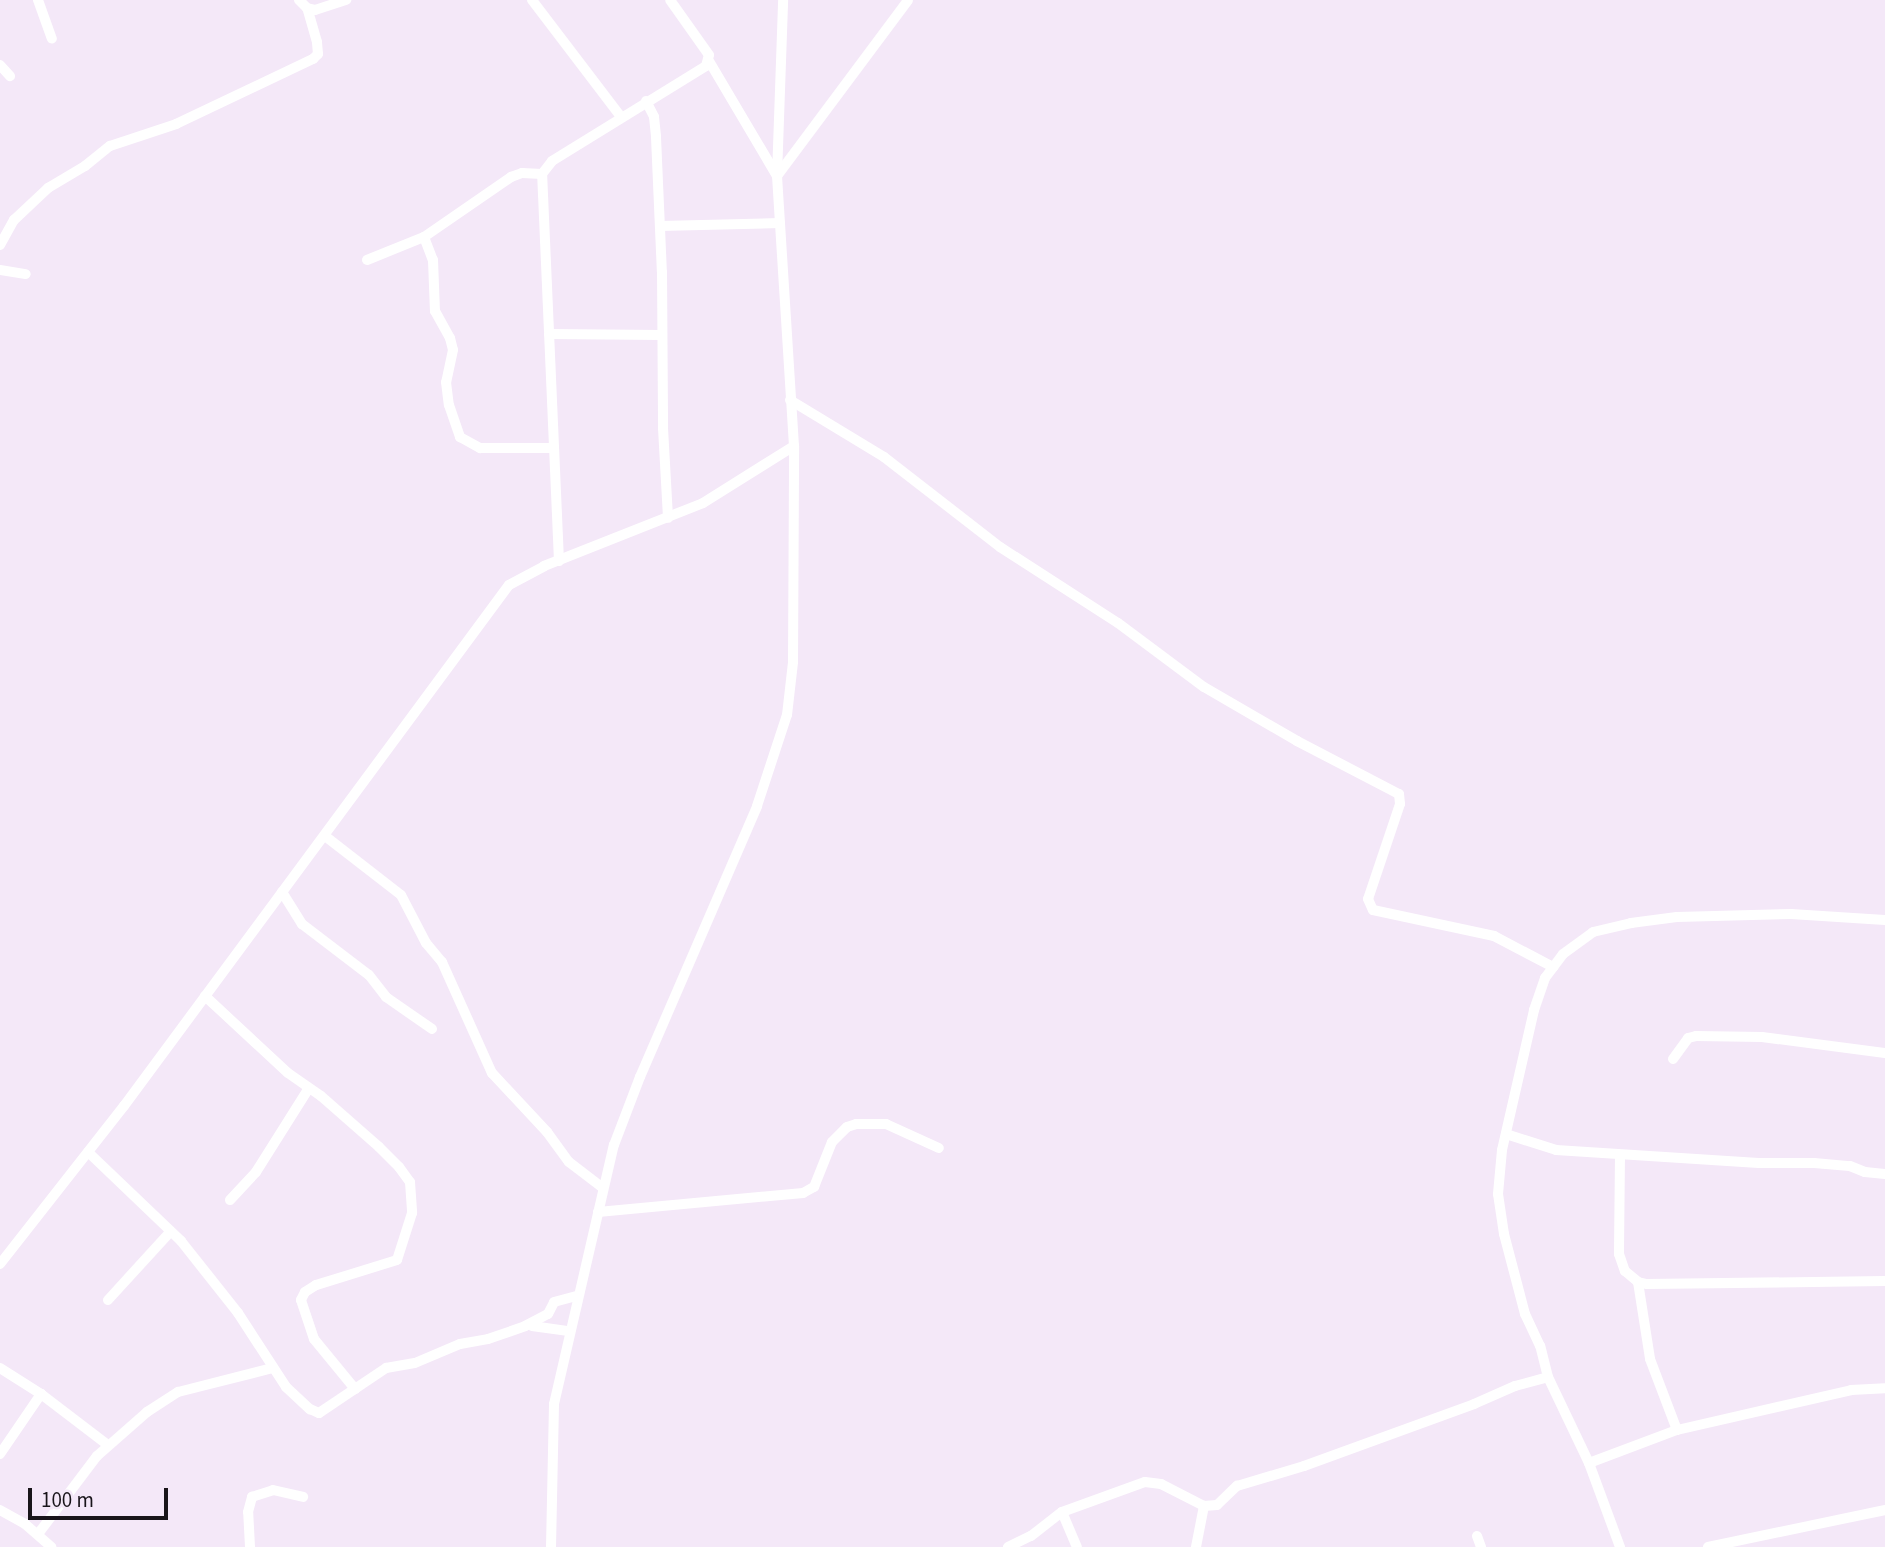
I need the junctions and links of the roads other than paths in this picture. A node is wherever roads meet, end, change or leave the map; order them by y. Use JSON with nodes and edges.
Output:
{"nodes":[{"id":1,"x":38,"y":0,"type":"edge"},
{"id":2,"x":346,"y":0,"type":"edge"},
{"id":3,"x":532,"y":0,"type":"edge"},
{"id":4,"x":670,"y":0,"type":"edge"},
{"id":5,"x":783,"y":0,"type":"edge"},
{"id":6,"x":908,"y":0,"type":"edge"},
{"id":7,"x":303,"y":4,"type":"edge"},
{"id":8,"x":52,"y":39,"type":"dead end"},
{"id":9,"x":709,"y":61,"type":"junction"},
{"id":10,"x":0,"y":65,"type":"edge"},
{"id":11,"x":10,"y":76,"type":"dead end"},
{"id":12,"x":646,"y":101,"type":"junction"},
{"id":13,"x":621,"y":117,"type":"junction"},
{"id":14,"x":542,"y":174,"type":"junction"},
{"id":15,"x":777,"y":176,"type":"junction"},
{"id":16,"x":779,"y":223,"type":"junction"},
{"id":17,"x":660,"y":226,"type":"junction"},
{"id":18,"x":424,"y":237,"type":"junction"},
{"id":19,"x":0,"y":245,"type":"edge"},
{"id":20,"x":367,"y":260,"type":"dead end"},
{"id":21,"x":0,"y":270,"type":"edge"},
{"id":22,"x":26,"y":274,"type":"dead end"},
{"id":23,"x":549,"y":334,"type":"junction"},
{"id":24,"x":662,"y":335,"type":"junction"},
{"id":25,"x":790,"y":400,"type":"junction"},
{"id":26,"x":794,"y":446,"type":"junction"},
{"id":27,"x":554,"y":448,"type":"junction"},
{"id":28,"x":668,"y":518,"type":"junction"},
{"id":29,"x":559,"y":561,"type":"junction"},
{"id":30,"x":325,"y":836,"type":"junction"},
{"id":31,"x":282,"y":892,"type":"junction"},
{"id":32,"x":1885,"y":920,"type":"edge"},
{"id":33,"x":1553,"y":968,"type":"junction"},
{"id":34,"x":205,"y":996,"type":"junction"},
{"id":35,"x":432,"y":1029,"type":"dead end"},
{"id":36,"x":1885,"y":1053,"type":"edge"},
{"id":37,"x":1673,"y":1059,"type":"dead end"},
{"id":38,"x":309,"y":1088,"type":"junction"},
{"id":39,"x":1506,"y":1134,"type":"junction"},
{"id":40,"x":939,"y":1148,"type":"dead end"},
{"id":41,"x":88,"y":1152,"type":"junction"},
{"id":42,"x":1620,"y":1155,"type":"junction"},
{"id":43,"x":1885,"y":1174,"type":"edge"},
{"id":44,"x":603,"y":1188,"type":"junction"},
{"id":45,"x":230,"y":1200,"type":"dead end"},
{"id":46,"x":598,"y":1212,"type":"junction"},
{"id":47,"x":171,"y":1231,"type":"junction"},
{"id":48,"x":0,"y":1264,"type":"edge"},
{"id":49,"x":1885,"y":1281,"type":"edge"},
{"id":50,"x":1638,"y":1282,"type":"junction"},
{"id":51,"x":577,"y":1296,"type":"junction"},
{"id":52,"x":108,"y":1300,"type":"dead end"},
{"id":53,"x":525,"y":1326,"type":"junction"},
{"id":54,"x":569,"y":1331,"type":"junction"},
{"id":55,"x":0,"y":1368,"type":"edge"},
{"id":56,"x":273,"y":1368,"type":"junction"},
{"id":57,"x":1548,"y":1377,"type":"junction"},
{"id":58,"x":1885,"y":1388,"type":"edge"},
{"id":59,"x":355,"y":1389,"type":"junction"},
{"id":60,"x":41,"y":1394,"type":"junction"},
{"id":61,"x":1677,"y":1430,"type":"junction"},
{"id":62,"x":108,"y":1445,"type":"junction"},
{"id":63,"x":0,"y":1454,"type":"edge"},
{"id":64,"x":1589,"y":1463,"type":"junction"},
{"id":65,"x":303,"y":1497,"type":"dead end"},
{"id":66,"x":1204,"y":1506,"type":"junction"},
{"id":67,"x":0,"y":1510,"type":"edge"},
{"id":68,"x":1885,"y":1510,"type":"edge"},
{"id":69,"x":1062,"y":1512,"type":"junction"},
{"id":70,"x":38,"y":1534,"type":"junction"},
{"id":71,"x":1477,"y":1536,"type":"dead end"},
{"id":72,"x":51,"y":1547,"type":"edge"},
{"id":73,"x":250,"y":1547,"type":"edge"},
{"id":74,"x":551,"y":1547,"type":"edge"},
{"id":75,"x":1008,"y":1547,"type":"edge"},
{"id":76,"x":1077,"y":1547,"type":"edge"},
{"id":77,"x":1196,"y":1547,"type":"edge"},
{"id":78,"x":1481,"y":1547,"type":"edge"},
{"id":79,"x":1620,"y":1547,"type":"edge"},
{"id":80,"x":1709,"y":1547,"type":"edge"}],
"edges":[{"from":1,"to":8,"type":"street"},
{"from":2,"to":7,"type":"street"},
{"from":3,"to":13,"type":"street"},
{"from":4,"to":9,"type":"street"},
{"from":5,"to":15,"type":"street"},
{"from":6,"to":15,"type":"street"},
{"from":7,"to":19,"type":"street"},
{"from":9,"to":12,"type":"street"},
{"from":9,"to":15,"type":"street"},
{"from":10,"to":11,"type":"street"},
{"from":12,"to":13,"type":"street"},
{"from":12,"to":17,"type":"street"},
{"from":13,"to":14,"type":"street"},
{"from":14,"to":18,"type":"street"},
{"from":14,"to":23,"type":"street"},
{"from":15,"to":16,"type":"street"},
{"from":16,"to":17,"type":"street"},
{"from":16,"to":25,"type":"street"},
{"from":17,"to":24,"type":"street"},
{"from":18,"to":20,"type":"street"},
{"from":18,"to":27,"type":"street"},
{"from":21,"to":22,"type":"street"},
{"from":23,"to":24,"type":"street"},
{"from":23,"to":27,"type":"street"},
{"from":24,"to":28,"type":"street"},
{"from":25,"to":26,"type":"street"},
{"from":25,"to":33,"type":"street"},
{"from":26,"to":28,"type":"street"},
{"from":26,"to":44,"type":"street"},
{"from":27,"to":29,"type":"street"},
{"from":28,"to":29,"type":"street"},
{"from":29,"to":30,"type":"street"},
{"from":30,"to":31,"type":"street"},
{"from":30,"to":44,"type":"street"},
{"from":31,"to":34,"type":"street"},
{"from":31,"to":35,"type":"street"},
{"from":32,"to":33,"type":"street"},
{"from":33,"to":39,"type":"street"},
{"from":34,"to":38,"type":"street"},
{"from":34,"to":41,"type":"street"},
{"from":36,"to":37,"type":"street"},
{"from":38,"to":45,"type":"street"},
{"from":38,"to":59,"type":"street"},
{"from":39,"to":42,"type":"street"},
{"from":39,"to":57,"type":"street"},
{"from":40,"to":46,"type":"street"},
{"from":41,"to":47,"type":"street"},
{"from":41,"to":48,"type":"street"},
{"from":42,"to":43,"type":"street"},
{"from":42,"to":50,"type":"street"},
{"from":44,"to":46,"type":"street"},
{"from":46,"to":51,"type":"street"},
{"from":47,"to":52,"type":"street"},
{"from":47,"to":56,"type":"street"},
{"from":49,"to":50,"type":"street"},
{"from":50,"to":61,"type":"street"},
{"from":51,"to":53,"type":"street"},
{"from":51,"to":54,"type":"street"},
{"from":53,"to":54,"type":"street"},
{"from":53,"to":59,"type":"street"},
{"from":54,"to":74,"type":"street"},
{"from":55,"to":60,"type":"street"},
{"from":56,"to":59,"type":"street"},
{"from":56,"to":62,"type":"street"},
{"from":57,"to":64,"type":"street"},
{"from":57,"to":66,"type":"street"},
{"from":58,"to":61,"type":"street"},
{"from":60,"to":62,"type":"street"},
{"from":60,"to":63,"type":"street"},
{"from":61,"to":64,"type":"street"},
{"from":62,"to":70,"type":"street"},
{"from":64,"to":79,"type":"street"},
{"from":65,"to":73,"type":"street"},
{"from":66,"to":69,"type":"street"},
{"from":66,"to":77,"type":"street"},
{"from":67,"to":70,"type":"street"},
{"from":68,"to":80,"type":"street"},
{"from":69,"to":75,"type":"street"},
{"from":69,"to":76,"type":"street"},
{"from":70,"to":72,"type":"street"},
{"from":71,"to":78,"type":"street"}]}
